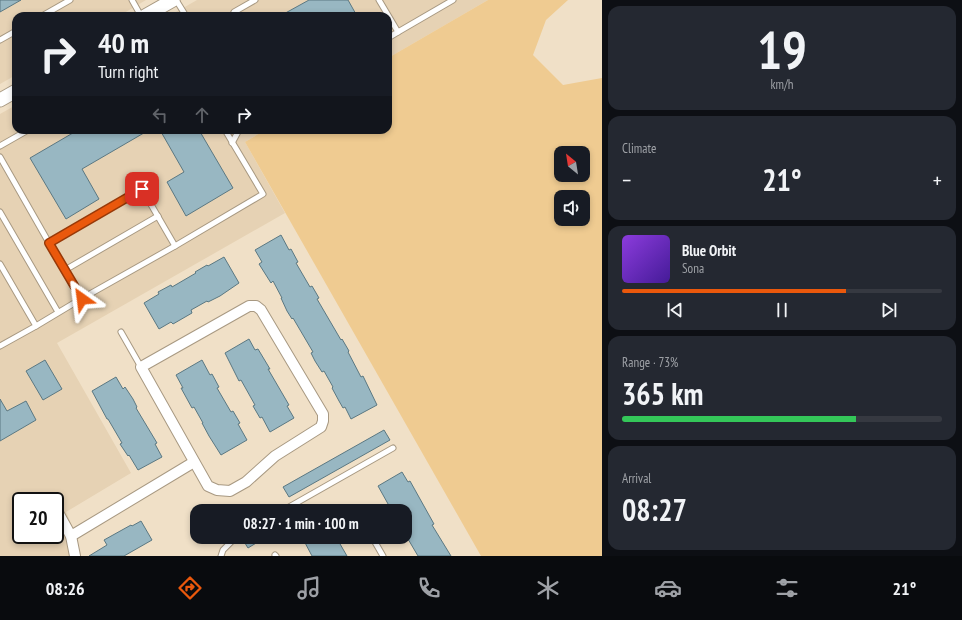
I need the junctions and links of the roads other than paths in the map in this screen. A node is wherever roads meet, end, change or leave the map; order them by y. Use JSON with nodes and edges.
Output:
{"nodes":[{"id":1,"x":70,"y":0,"type":"edge"},
{"id":2,"x":132,"y":0,"type":"edge"},
{"id":3,"x":173,"y":0,"type":"edge"},
{"id":4,"x":176,"y":0,"type":"edge"},
{"id":5,"x":255,"y":0,"type":"edge"},
{"id":6,"x":379,"y":0,"type":"edge"},
{"id":7,"x":454,"y":0,"type":"edge"},
{"id":8,"x":49,"y":12,"type":"edge"},
{"id":9,"x":139,"y":12,"type":"edge"},
{"id":10,"x":152,"y":12,"type":"edge"},
{"id":11,"x":184,"y":12,"type":"edge"},
{"id":12,"x":234,"y":12,"type":"edge"},
{"id":13,"x":386,"y":12,"type":"edge"},
{"id":14,"x":392,"y":22,"type":"edge"},
{"id":15,"x":398,"y":32,"type":"junction"},
{"id":16,"x":12,"y":33,"type":"edge"},
{"id":17,"x":392,"y":36,"type":"edge"},
{"id":18,"x":0,"y":40,"type":"edge"},
{"id":19,"x":12,"y":93,"type":"edge"},
{"id":20,"x":0,"y":100,"type":"edge"},
{"id":21,"x":21,"y":134,"type":"edge"},
{"id":22,"x":227,"y":134,"type":"edge"},
{"id":23,"x":237,"y":134,"type":"edge"},
{"id":24,"x":232,"y":143,"type":"junction"},
{"id":25,"x":0,"y":146,"type":"edge"},
{"id":26,"x":0,"y":157,"type":"edge"},
{"id":27,"x":0,"y":212,"type":"edge"},
{"id":28,"x":158,"y":216,"type":"junction"},
{"id":29,"x":49,"y":243,"type":"junction"},
{"id":30,"x":175,"y":246,"type":"junction"},
{"id":31,"x":0,"y":264,"type":"edge"},
{"id":32,"x":65,"y":270,"type":"junction"},
{"id":33,"x":82,"y":299,"type":"junction"},
{"id":34,"x":58,"y":312,"type":"junction"},
{"id":35,"x":36,"y":326,"type":"junction"},
{"id":36,"x":121,"y":332,"type":"dead end"},
{"id":37,"x":0,"y":346,"type":"edge"},
{"id":38,"x":142,"y":367,"type":"junction"},
{"id":39,"x":393,"y":448,"type":"dead end"},
{"id":40,"x":194,"y":462,"type":"junction"},
{"id":41,"x":294,"y":504,"type":"edge"},
{"id":42,"x":64,"y":523,"type":"edge"},
{"id":43,"x":71,"y":536,"type":"junction"},
{"id":44,"x":229,"y":544,"type":"edge"},
{"id":45,"x":376,"y":544,"type":"edge"},
{"id":46,"x":75,"y":556,"type":"edge"},
{"id":47,"x":220,"y":556,"type":"edge"},
{"id":48,"x":383,"y":556,"type":"edge"}],
"edges":[{"from":1,"to":8,"type":"lane"},
{"from":2,"to":9,"type":"lane"},
{"from":3,"to":10,"type":"street"},
{"from":4,"to":11,"type":"lane"},
{"from":5,"to":12,"type":"lane"},
{"from":6,"to":13,"type":"lane"},
{"from":7,"to":15,"type":"lane"},
{"from":14,"to":15,"type":"lane"},
{"from":15,"to":17,"type":"lane"},
{"from":16,"to":18,"type":"lane"},
{"from":19,"to":20,"type":"street"},
{"from":21,"to":25,"type":"lane"},
{"from":22,"to":24,"type":"lane"},
{"from":23,"to":24,"type":"lane"},
{"from":24,"to":30,"type":"lane"},
{"from":26,"to":29,"type":"lane"},
{"from":27,"to":34,"type":"lane"},
{"from":28,"to":29,"type":"lane"},
{"from":28,"to":30,"type":"lane"},
{"from":28,"to":32,"type":"lane"},
{"from":29,"to":32,"type":"lane"},
{"from":30,"to":33,"type":"lane"},
{"from":31,"to":35,"type":"lane"},
{"from":32,"to":33,"type":"lane"},
{"from":33,"to":34,"type":"lane"},
{"from":34,"to":35,"type":"lane"},
{"from":35,"to":37,"type":"lane"},
{"from":36,"to":38,"type":"lane"},
{"from":38,"to":40,"type":"street"},
{"from":38,"to":40,"type":"street"},
{"from":39,"to":41,"type":"lane"},
{"from":40,"to":43,"type":"street"},
{"from":42,"to":43,"type":"street"},
{"from":43,"to":46,"type":"street"},
{"from":44,"to":47,"type":"lane"},
{"from":45,"to":48,"type":"lane"}]}
